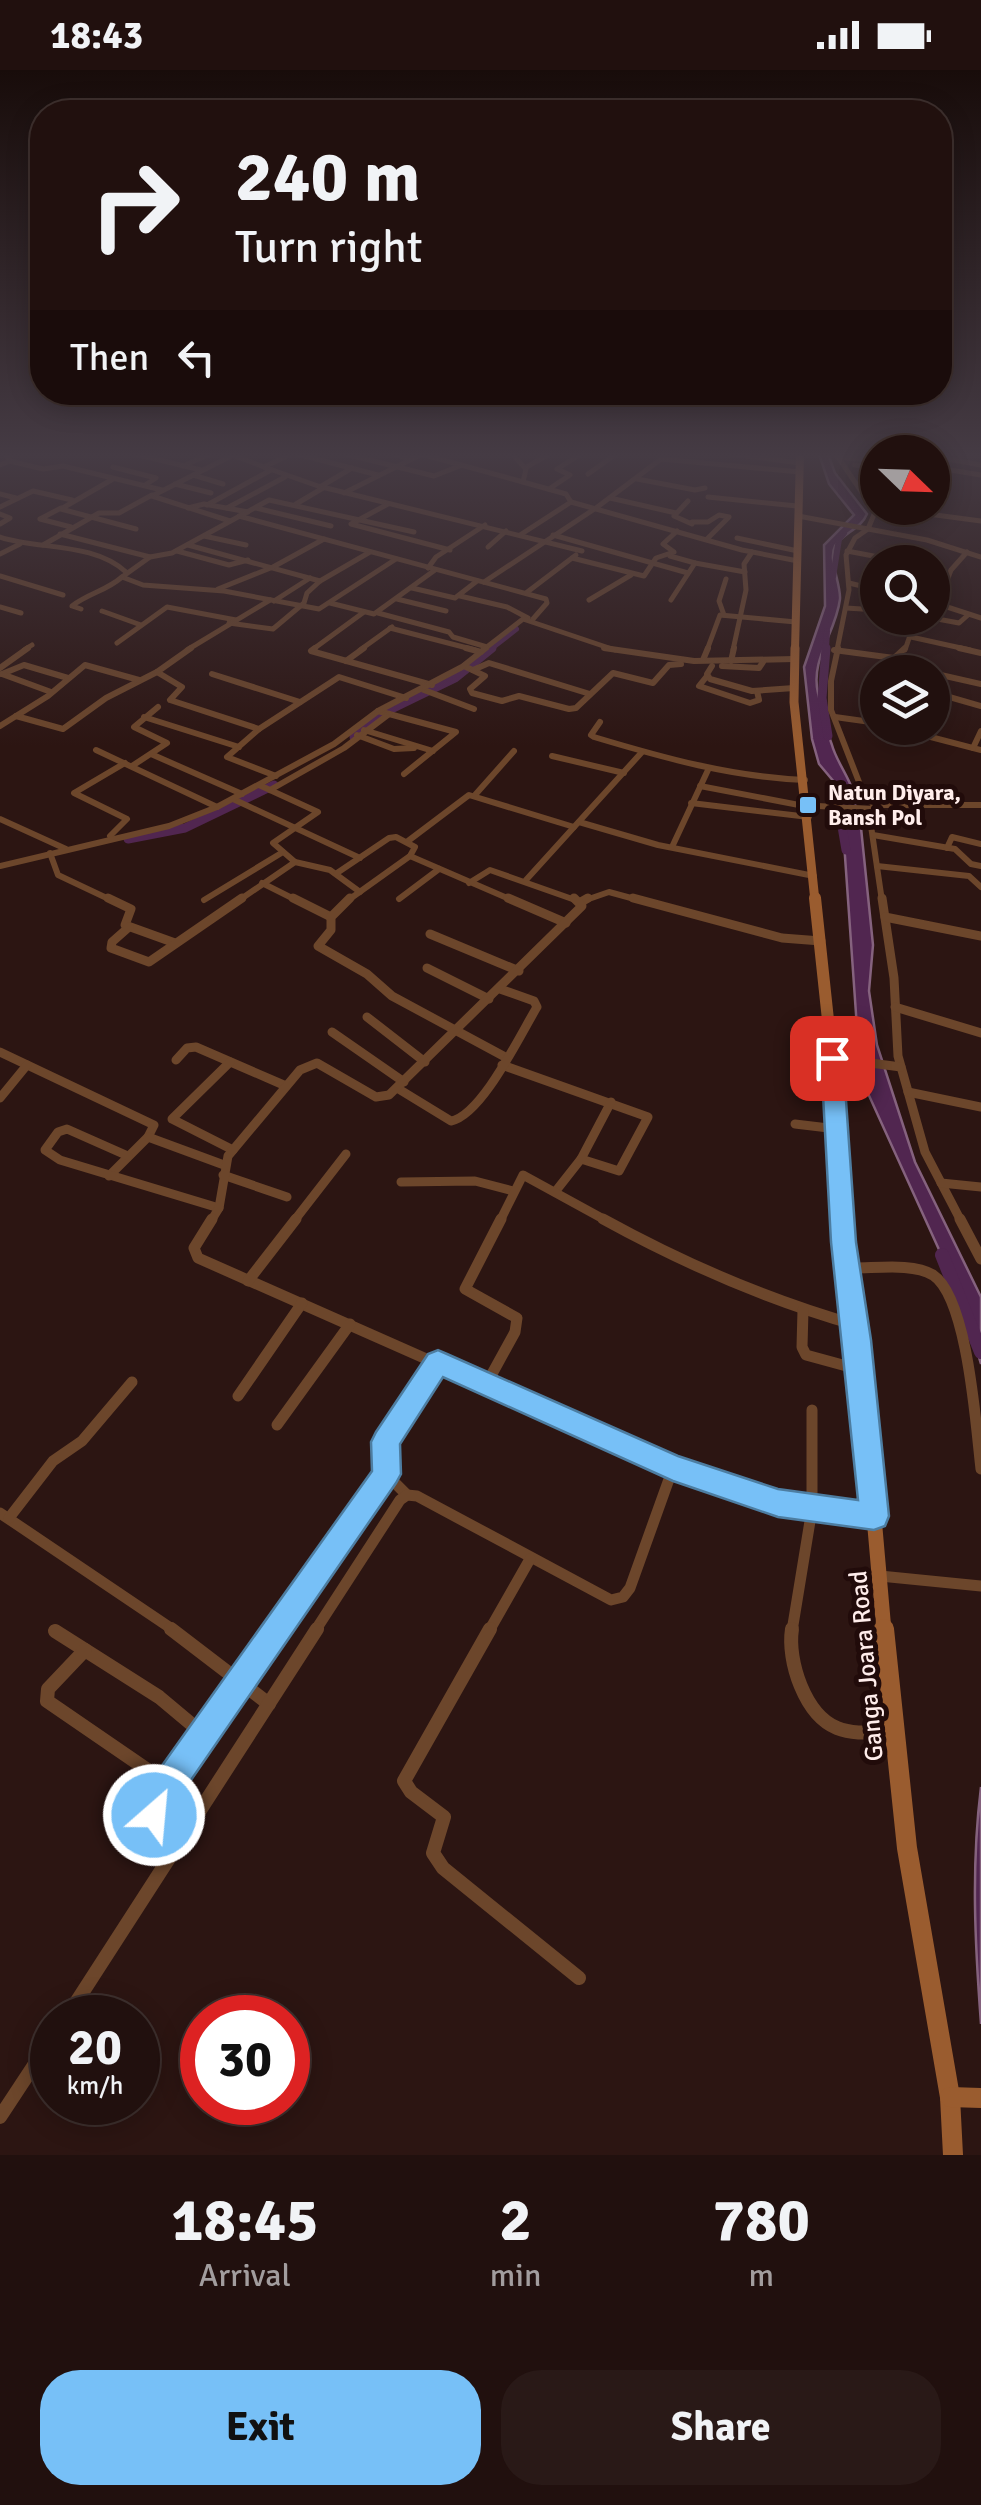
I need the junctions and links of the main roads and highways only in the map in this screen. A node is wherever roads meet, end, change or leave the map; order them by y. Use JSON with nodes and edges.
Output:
{"nodes":[{"id":1,"x":798,"y":551,"type":"edge"},
{"id":2,"x":950,"y":2097,"type":"junction"},
{"id":3,"x":980,"y":2098,"type":"edge"},
{"id":4,"x":953,"y":2155,"type":"edge"}],
"edges":[{"from":1,"to":2,"type":"main road","name":"Ganga Joara Road"},
{"from":2,"to":3,"type":"main road"},
{"from":2,"to":4,"type":"main road","name":"Ganga Joara Road"}]}
